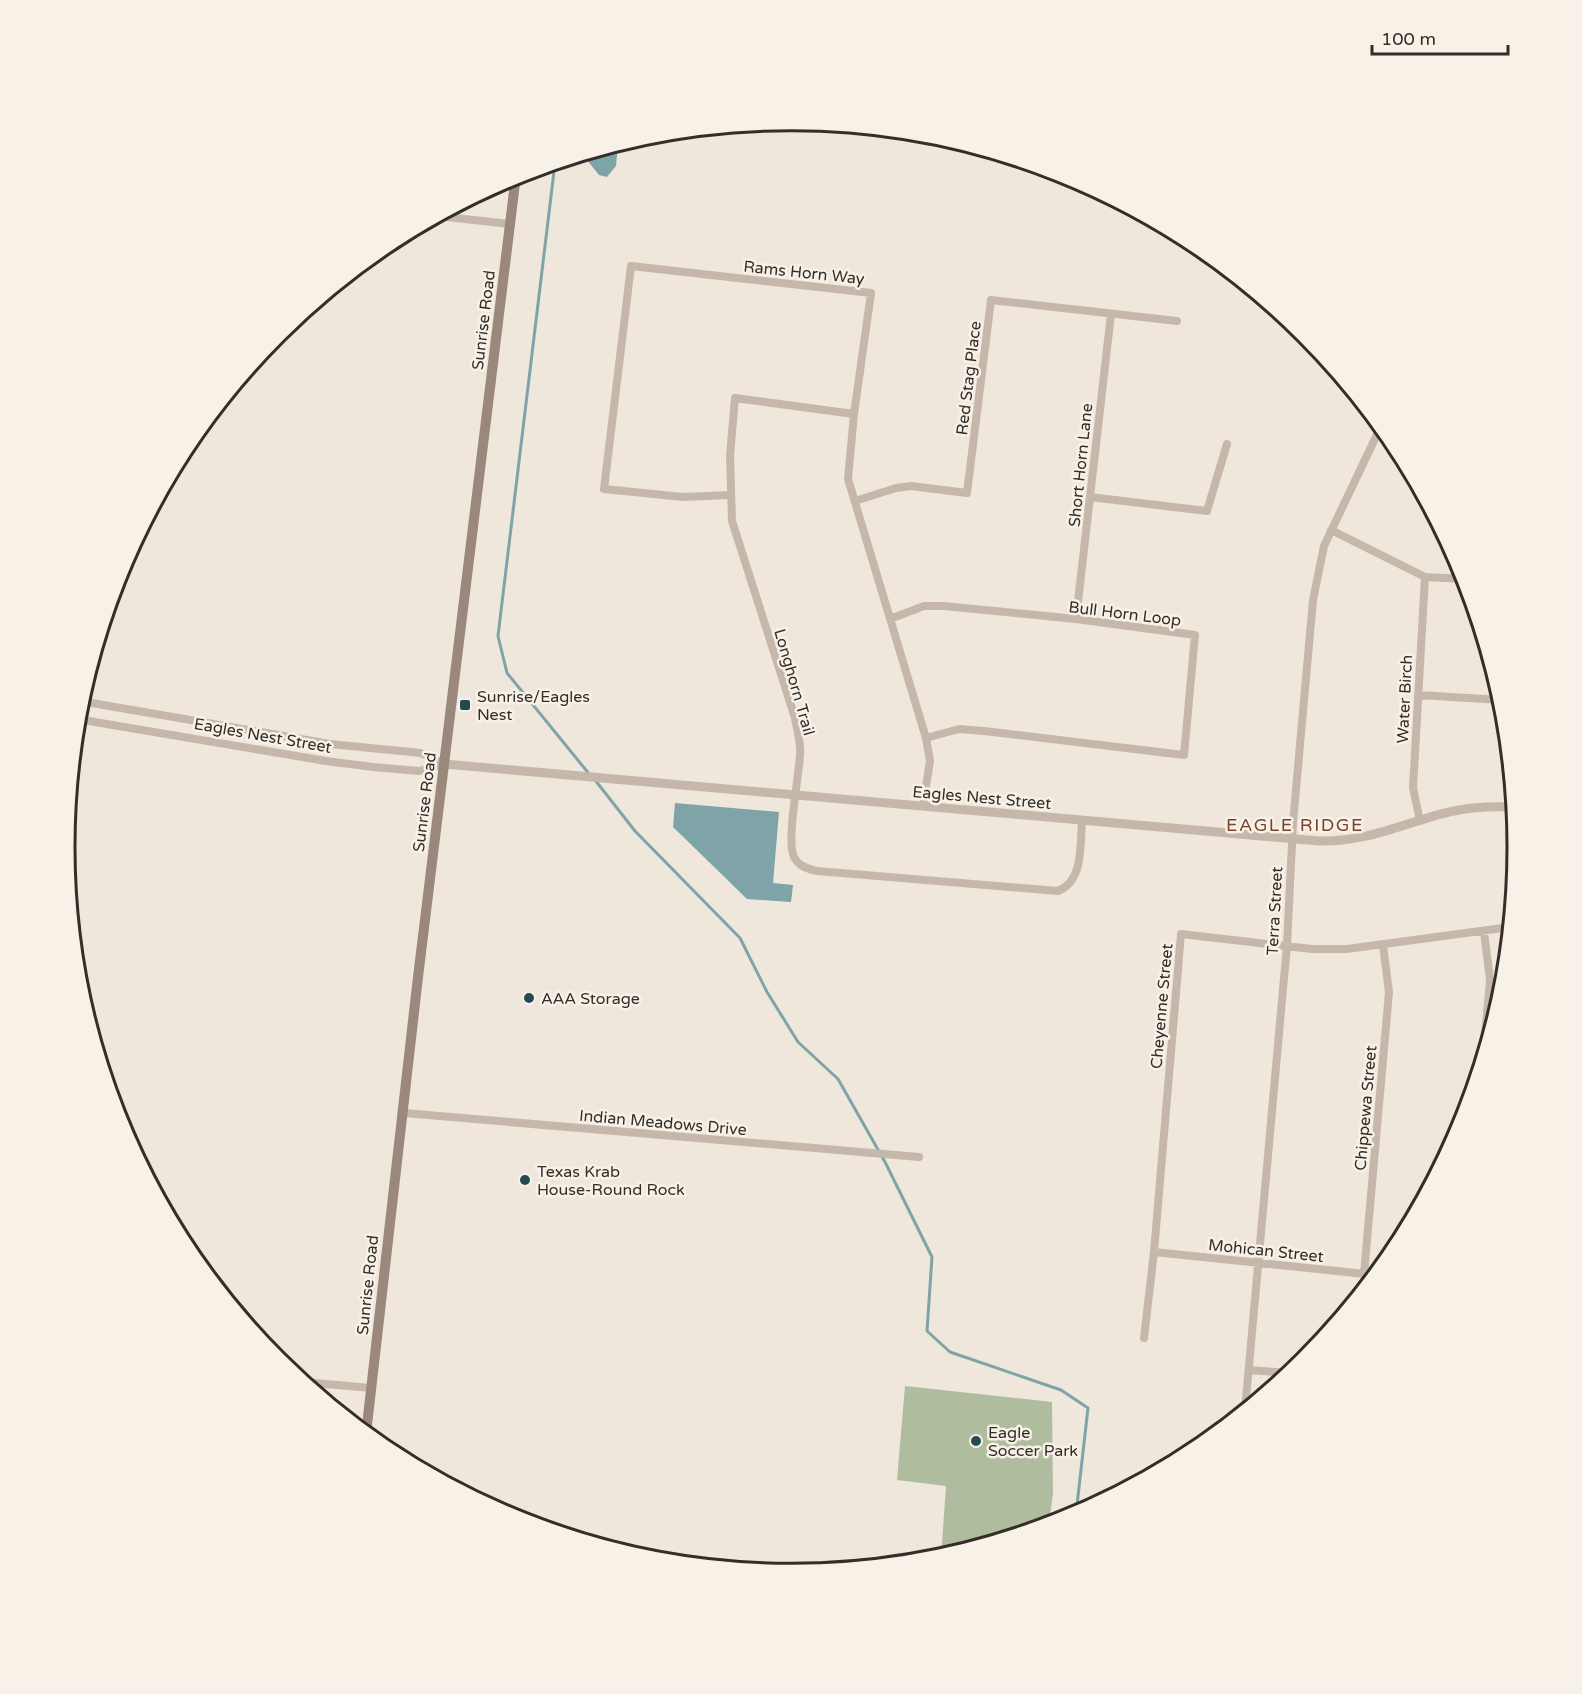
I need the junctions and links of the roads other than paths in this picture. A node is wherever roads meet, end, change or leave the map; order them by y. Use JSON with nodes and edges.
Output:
{"nodes":[{"id":1,"x":515,"y":187,"type":"edge"},
{"id":2,"x":451,"y":218,"type":"edge"},
{"id":3,"x":510,"y":224,"type":"junction"},
{"id":4,"x":1111,"y":314,"type":"junction"},
{"id":5,"x":1177,"y":321,"type":"dead end"},
{"id":6,"x":854,"y":414,"type":"junction"},
{"id":7,"x":1376,"y":436,"type":"edge"},
{"id":8,"x":1227,"y":444,"type":"dead end"},
{"id":9,"x":730,"y":495,"type":"junction"},
{"id":10,"x":1090,"y":497,"type":"junction"},
{"id":11,"x":855,"y":501,"type":"junction"},
{"id":12,"x":1331,"y":530,"type":"junction"},
{"id":13,"x":1425,"y":577,"type":"junction"},
{"id":14,"x":1454,"y":578,"type":"edge"},
{"id":15,"x":890,"y":619,"type":"junction"},
{"id":16,"x":1076,"y":619,"type":"junction"},
{"id":17,"x":1418,"y":695,"type":"junction"},
{"id":18,"x":1491,"y":699,"type":"edge"},
{"id":19,"x":90,"y":702,"type":"edge"},
{"id":20,"x":87,"y":721,"type":"edge"},
{"id":21,"x":926,"y":738,"type":"junction"},
{"id":22,"x":444,"y":764,"type":"junction"},
{"id":23,"x":796,"y":795,"type":"junction"},
{"id":24,"x":923,"y":806,"type":"junction"},
{"id":25,"x":1505,"y":807,"type":"edge"},
{"id":26,"x":1082,"y":821,"type":"junction"},
{"id":27,"x":1420,"y":821,"type":"junction"},
{"id":28,"x":1292,"y":839,"type":"junction"},
{"id":29,"x":1502,"y":929,"type":"edge"},
{"id":30,"x":1484,"y":932,"type":"junction"},
{"id":31,"x":1287,"y":945,"type":"junction"},
{"id":32,"x":1383,"y":945,"type":"junction"},
{"id":33,"x":1487,"y":1015,"type":"edge"},
{"id":34,"x":404,"y":1113,"type":"junction"},
{"id":35,"x":920,"y":1157,"type":"dead end"},
{"id":36,"x":1154,"y":1252,"type":"junction"},
{"id":37,"x":1258,"y":1264,"type":"junction"},
{"id":38,"x":1364,"y":1274,"type":"joint"},
{"id":39,"x":1144,"y":1338,"type":"dead end"},
{"id":40,"x":1249,"y":1370,"type":"junction"},
{"id":41,"x":1277,"y":1372,"type":"edge"},
{"id":42,"x":317,"y":1383,"type":"edge"},
{"id":43,"x":371,"y":1388,"type":"junction"},
{"id":44,"x":1246,"y":1399,"type":"edge"},
{"id":45,"x":367,"y":1424,"type":"edge"}],
"edges":[{"from":1,"to":3,"type":"main road","name":"Sunrise Road"},
{"from":2,"to":3,"type":"street"},
{"from":3,"to":22,"type":"main road","name":"Sunrise Road"},
{"from":4,"to":5,"type":"street","name":"Red Stag Place"},
{"from":4,"to":10,"type":"street","name":"Short Horn Lane"},
{"from":4,"to":11,"type":"street","name":"Red Stag Place"},
{"from":6,"to":9,"type":"street","name":"Longhorn Trail"},
{"from":6,"to":9,"type":"street","name":"Rams Horn Way"},
{"from":6,"to":11,"type":"street","name":"Rams Horn Way"},
{"from":7,"to":12,"type":"street","name":"Terra Street"},
{"from":8,"to":10,"type":"street"},
{"from":9,"to":23,"type":"street","name":"Longhorn Trail"},
{"from":10,"to":16,"type":"street","name":"Short Horn Lane"},
{"from":11,"to":15,"type":"street","name":"Rams Horn Way"},
{"from":12,"to":13,"type":"street"},
{"from":12,"to":28,"type":"street","name":"Terra Street"},
{"from":13,"to":14,"type":"street"},
{"from":13,"to":17,"type":"street","name":"Water Birch"},
{"from":15,"to":16,"type":"street","name":"Bull Horn Loop"},
{"from":15,"to":21,"type":"street","name":"Rams Horn Way"},
{"from":16,"to":21,"type":"street","name":"Bull Horn Loop"},
{"from":17,"to":18,"type":"street"},
{"from":17,"to":27,"type":"street","name":"Water Birch"},
{"from":19,"to":22,"type":"street","name":"Eagles Nest Street"},
{"from":20,"to":22,"type":"street","name":"Eagles Nest Street"},
{"from":21,"to":24,"type":"street","name":"Rams Horn Way"},
{"from":22,"to":23,"type":"street","name":"Eagles Nest Street"},
{"from":22,"to":34,"type":"main road","name":"Sunrise Road"},
{"from":23,"to":24,"type":"street","name":"Eagles Nest Street"},
{"from":23,"to":26,"type":"street","name":"Longhorn Trail"},
{"from":24,"to":26,"type":"street","name":"Eagles Nest Street"},
{"from":25,"to":27,"type":"street","name":"Eagles Nest Street"},
{"from":26,"to":28,"type":"street","name":"Eagles Nest Street"},
{"from":27,"to":28,"type":"street","name":"Eagles Nest Street"},
{"from":28,"to":31,"type":"street","name":"Terra Street"},
{"from":29,"to":30,"type":"street","name":"Cheyenne Street"},
{"from":30,"to":32,"type":"street","name":"Cheyenne Street"},
{"from":30,"to":33,"type":"street"},
{"from":31,"to":32,"type":"street","name":"Cheyenne Street"},
{"from":31,"to":36,"type":"street","name":"Cheyenne Street"},
{"from":31,"to":37,"type":"street","name":"Terra Street"},
{"from":32,"to":38,"type":"street","name":"Chippewa Street"},
{"from":34,"to":35,"type":"street","name":"Indian Meadows Drive"},
{"from":34,"to":43,"type":"main road","name":"Sunrise Road"},
{"from":36,"to":37,"type":"street","name":"Mohican Street"},
{"from":36,"to":39,"type":"street","name":"Cheyenne Street"},
{"from":37,"to":38,"type":"street","name":"Mohican Street"},
{"from":37,"to":40,"type":"street","name":"Terra Street"},
{"from":40,"to":41,"type":"street"},
{"from":40,"to":44,"type":"street","name":"Terra Street"},
{"from":42,"to":43,"type":"street"},
{"from":43,"to":45,"type":"main road","name":"Sunrise Road"}]}
